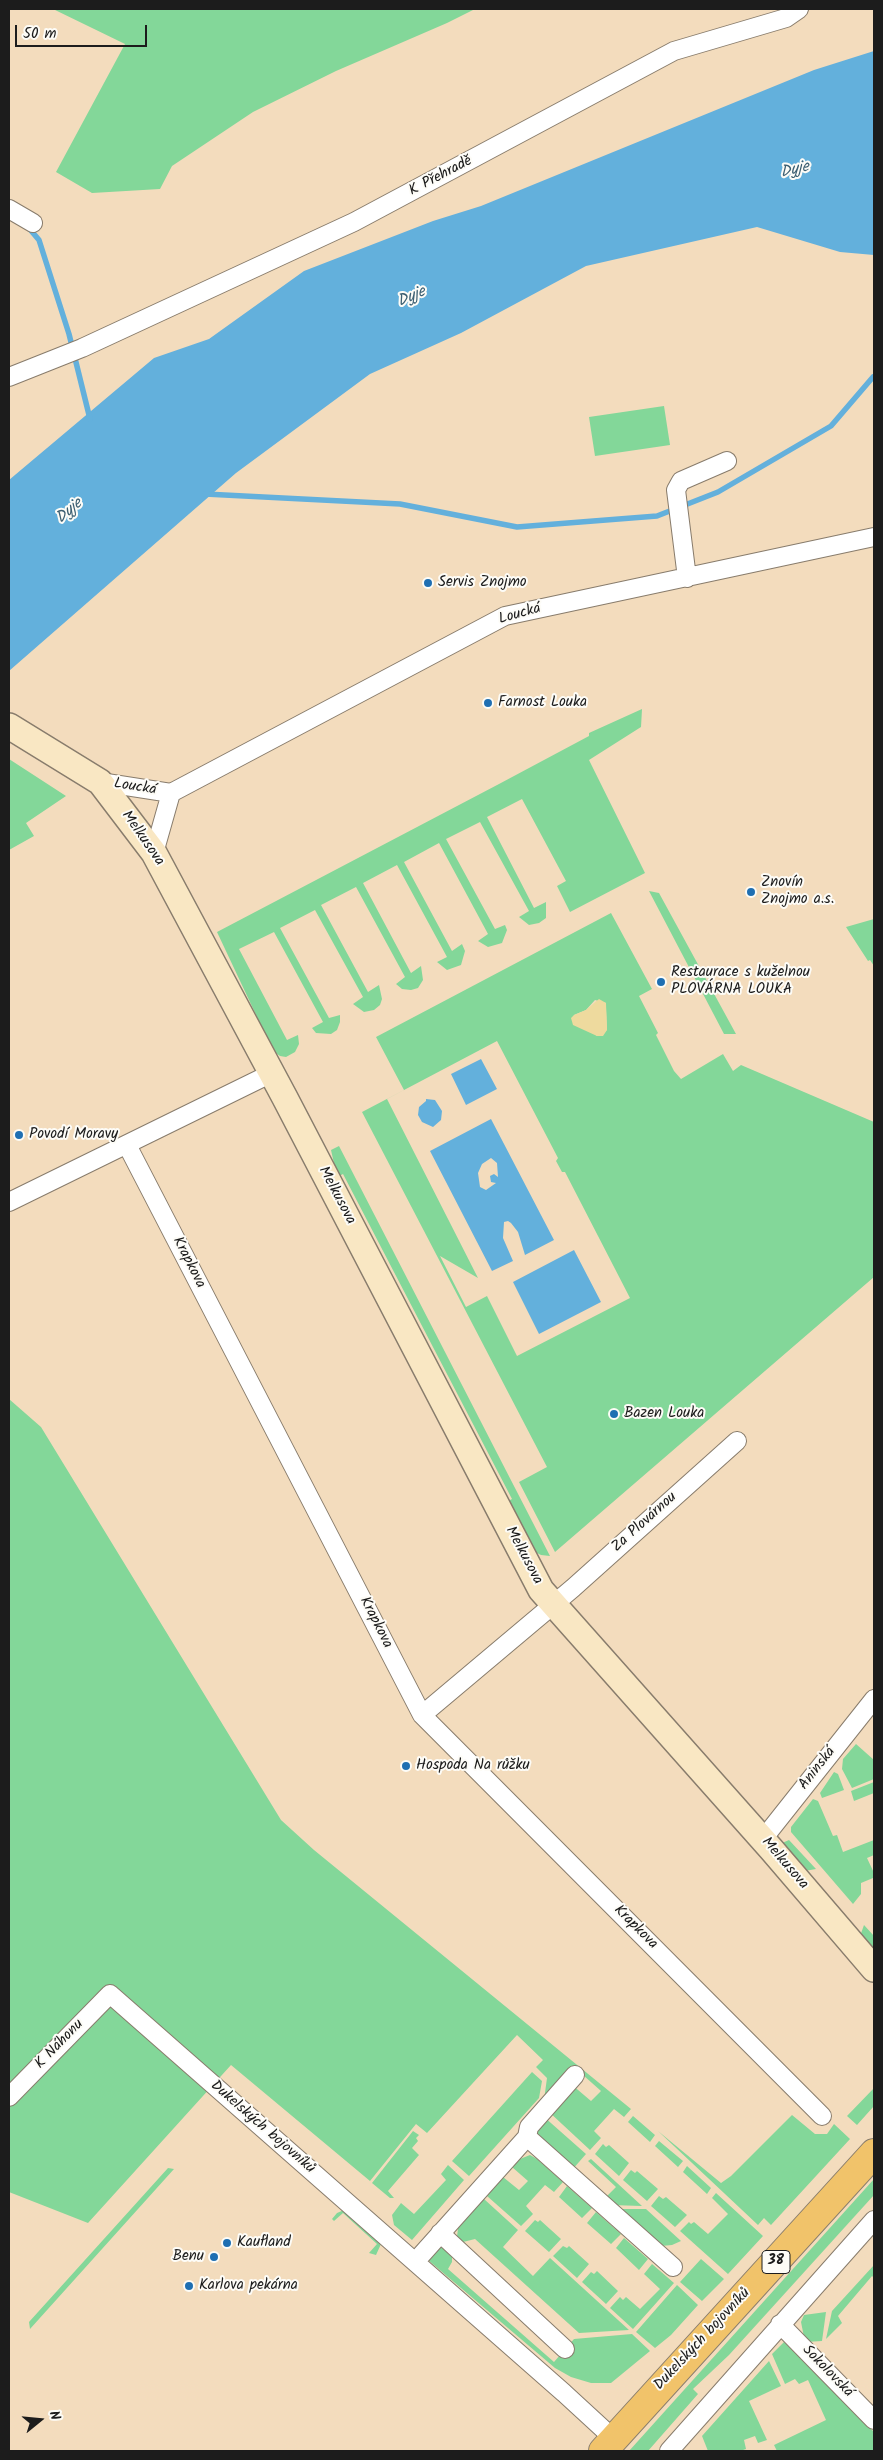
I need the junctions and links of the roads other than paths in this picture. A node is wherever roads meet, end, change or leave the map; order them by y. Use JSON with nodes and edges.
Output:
{"nodes":[{"id":1,"x":799,"y":9,"type":"edge"},
{"id":2,"x":9,"y":208,"type":"edge"},
{"id":3,"x":34,"y":223,"type":"dead end"},
{"id":4,"x":9,"y":378,"type":"edge"},
{"id":5,"x":727,"y":461,"type":"dead end"},
{"id":6,"x":874,"y":537,"type":"edge"},
{"id":7,"x":687,"y":578,"type":"junction"},
{"id":8,"x":9,"y":726,"type":"edge"},
{"id":9,"x":100,"y":782,"type":"junction"},
{"id":10,"x":171,"y":793,"type":"junction"},
{"id":11,"x":154,"y":853,"type":"junction"},
{"id":12,"x":272,"y":1073,"type":"junction"},
{"id":13,"x":126,"y":1145,"type":"junction"},
{"id":14,"x":9,"y":1202,"type":"edge"},
{"id":15,"x":737,"y":1441,"type":"dead end"},
{"id":16,"x":553,"y":1605,"type":"junction"},
{"id":17,"x":874,"y":1698,"type":"edge"},
{"id":18,"x":422,"y":1715,"type":"junction"},
{"id":19,"x":763,"y":1839,"type":"junction"},
{"id":20,"x":874,"y":1969,"type":"edge"},
{"id":21,"x":110,"y":1994,"type":"joint"},
{"id":22,"x":575,"y":2075,"type":"dead end"},
{"id":23,"x":9,"y":2097,"type":"edge"},
{"id":24,"x":822,"y":2116,"type":"dead end"},
{"id":25,"x":527,"y":2136,"type":"junction"},
{"id":26,"x":874,"y":2153,"type":"edge"},
{"id":27,"x":874,"y":2220,"type":"edge"},
{"id":28,"x":440,"y":2233,"type":"junction"},
{"id":29,"x":415,"y":2262,"type":"junction"},
{"id":30,"x":673,"y":2268,"type":"dead end"},
{"id":31,"x":780,"y":2324,"type":"junction"},
{"id":32,"x":565,"y":2349,"type":"dead end"},
{"id":33,"x":874,"y":2420,"type":"edge"},
{"id":34,"x":608,"y":2445,"type":"edge"},
{"id":35,"x":669,"y":2451,"type":"edge"}],
"edges":[{"from":1,"to":4,"type":"street","name":"K Přehradě"},
{"from":2,"to":3,"type":"street"},
{"from":5,"to":7,"type":"street"},
{"from":6,"to":7,"type":"street","name":"Loucká"},
{"from":7,"to":10,"type":"street","name":"Loucká"},
{"from":8,"to":9,"type":"street","name":"Melkusova"},
{"from":9,"to":10,"type":"street","name":"Loucká"},
{"from":9,"to":11,"type":"street","name":"Melkusova"},
{"from":10,"to":11,"type":"street","name":"Loucká"},
{"from":11,"to":12,"type":"street","name":"Melkusova"},
{"from":12,"to":13,"type":"street"},
{"from":12,"to":16,"type":"street","name":"Melkusova"},
{"from":13,"to":14,"type":"street"},
{"from":13,"to":18,"type":"street","name":"Krapkova"},
{"from":15,"to":16,"type":"street","name":"Za Plovárnou"},
{"from":16,"to":18,"type":"street","name":"Za Plovárnou"},
{"from":16,"to":19,"type":"street","name":"Melkusova"},
{"from":17,"to":19,"type":"street","name":"Aninská"},
{"from":18,"to":24,"type":"street","name":"Krapkova"},
{"from":19,"to":20,"type":"street","name":"Melkusova"},
{"from":21,"to":23,"type":"street","name":"K Náhonu"},
{"from":21,"to":29,"type":"street","name":"Dukelských bojovníků"},
{"from":22,"to":25,"type":"street"},
{"from":25,"to":28,"type":"street"},
{"from":25,"to":30,"type":"street"},
{"from":26,"to":34,"type":"main road","name":"Dukelských bojovníků","number":"38"},
{"from":27,"to":31,"type":"street"},
{"from":28,"to":29,"type":"street"},
{"from":28,"to":32,"type":"street"},
{"from":29,"to":34,"type":"street","name":"Dukelských bojovníků"},
{"from":31,"to":33,"type":"street","name":"Sokolovská"},
{"from":31,"to":35,"type":"street"}]}
